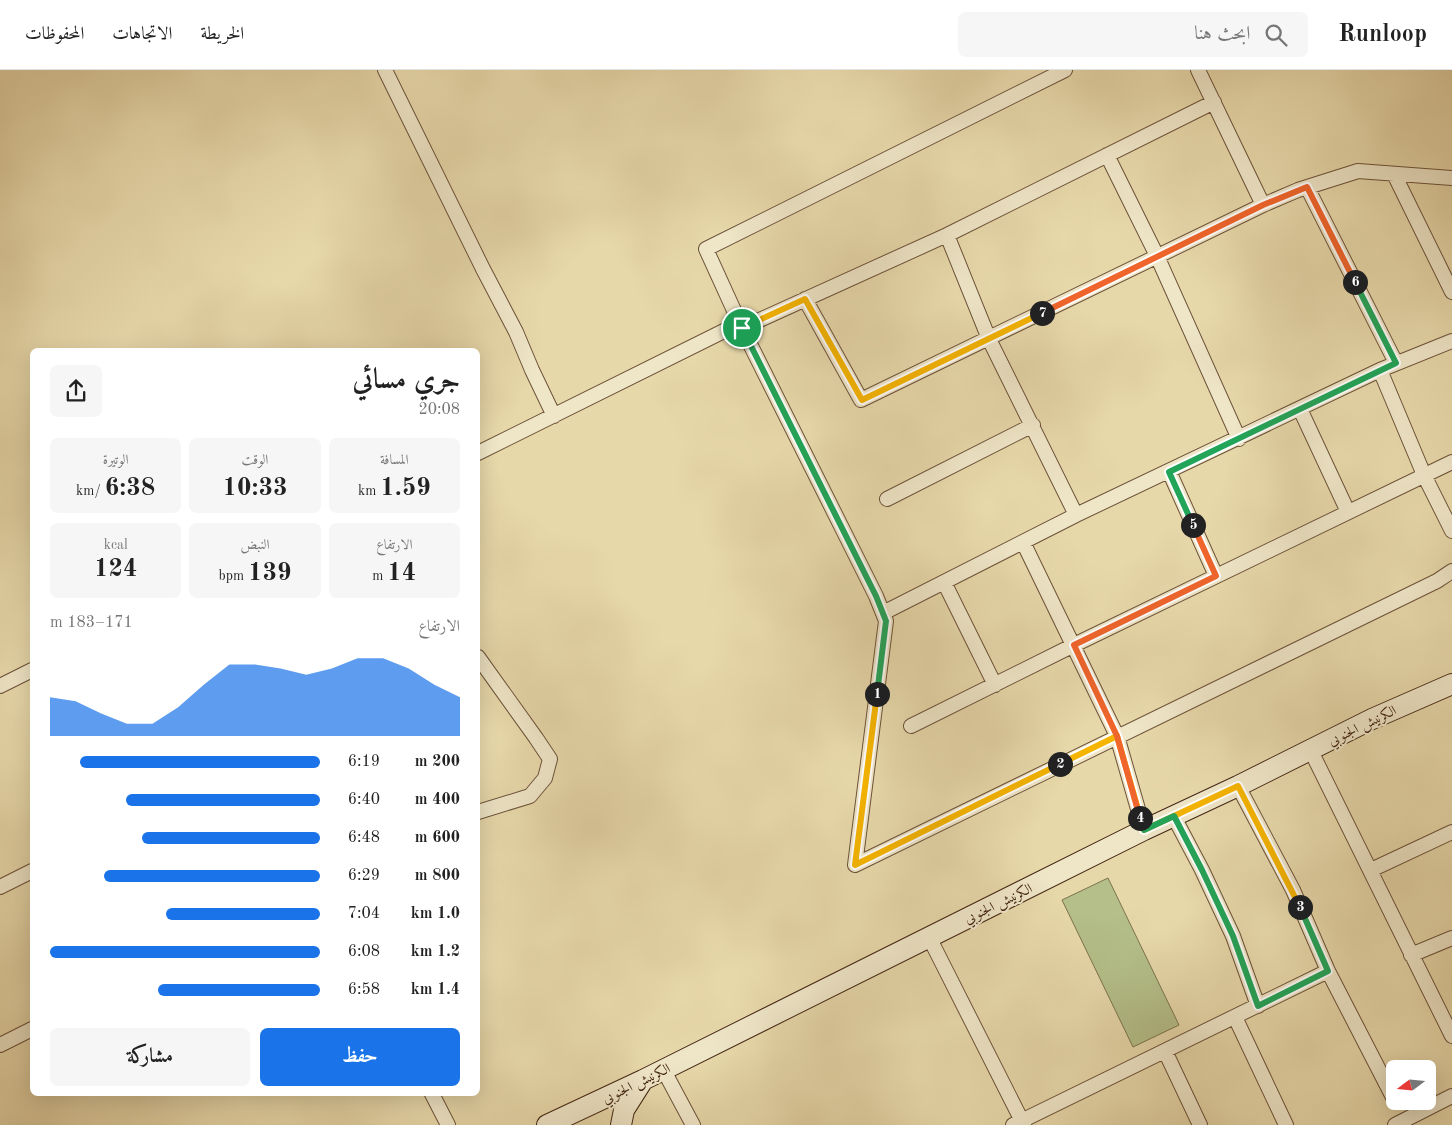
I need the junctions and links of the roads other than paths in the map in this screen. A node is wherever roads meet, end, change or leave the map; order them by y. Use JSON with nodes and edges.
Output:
{"nodes":[{"id":1,"x":385,"y":70,"type":"edge"},
{"id":2,"x":1064,"y":70,"type":"edge"},
{"id":3,"x":1198,"y":70,"type":"edge"},
{"id":4,"x":1214,"y":102,"type":"junction"},
{"id":5,"x":1106,"y":155,"type":"junction"},
{"id":6,"x":1394,"y":174,"type":"junction"},
{"id":7,"x":1452,"y":178,"type":"edge"},
{"id":8,"x":1307,"y":187,"type":"junction"},
{"id":9,"x":1263,"y":205,"type":"junction"},
{"id":10,"x":947,"y":235,"type":"junction"},
{"id":11,"x":1158,"y":256,"type":"junction"},
{"id":12,"x":1452,"y":292,"type":"edge"},
{"id":13,"x":805,"y":299,"type":"junction"},
{"id":14,"x":741,"y":325,"type":"junction"},
{"id":15,"x":989,"y":338,"type":"junction"},
{"id":16,"x":1452,"y":341,"type":"edge"},
{"id":17,"x":1396,"y":363,"type":"junction"},
{"id":18,"x":1380,"y":370,"type":"junction"},
{"id":19,"x":1300,"y":409,"type":"junction"},
{"id":20,"x":554,"y":416,"type":"junction"},
{"id":21,"x":1033,"y":425,"type":"junction"},
{"id":22,"x":1239,"y":438,"type":"junction"},
{"id":23,"x":480,"y":452,"type":"edge"},
{"id":24,"x":1452,"y":462,"type":"edge"},
{"id":25,"x":1169,"y":472,"type":"junction"},
{"id":26,"x":1424,"y":475,"type":"junction"},
{"id":27,"x":887,"y":499,"type":"dead end"},
{"id":28,"x":1348,"y":512,"type":"junction"},
{"id":29,"x":1076,"y":515,"type":"junction"},
{"id":30,"x":1452,"y":531,"type":"edge"},
{"id":31,"x":1024,"y":542,"type":"junction"},
{"id":32,"x":1452,"y":571,"type":"edge"},
{"id":33,"x":1216,"y":576,"type":"junction"},
{"id":34,"x":944,"y":582,"type":"junction"},
{"id":35,"x":883,"y":613,"type":"junction"},
{"id":36,"x":1074,"y":645,"type":"junction"},
{"id":37,"x":480,"y":659,"type":"edge"},
{"id":38,"x":30,"y":671,"type":"edge"},
{"id":39,"x":995,"y":684,"type":"junction"},
{"id":40,"x":1452,"y":684,"type":"edge"},
{"id":41,"x":0,"y":686,"type":"edge"},
{"id":42,"x":912,"y":726,"type":"dead end"},
{"id":43,"x":1117,"y":736,"type":"junction"},
{"id":44,"x":1311,"y":751,"type":"junction"},
{"id":45,"x":1238,"y":786,"type":"junction"},
{"id":46,"x":480,"y":811,"type":"edge"},
{"id":47,"x":1174,"y":816,"type":"junction"},
{"id":48,"x":1144,"y":830,"type":"junction"},
{"id":49,"x":1452,"y":832,"type":"edge"},
{"id":50,"x":1371,"y":870,"type":"junction"},
{"id":51,"x":30,"y":872,"type":"edge"},
{"id":52,"x":0,"y":887,"type":"edge"},
{"id":53,"x":929,"y":937,"type":"junction"},
{"id":54,"x":1452,"y":938,"type":"edge"},
{"id":55,"x":1411,"y":955,"type":"junction"},
{"id":56,"x":1328,"y":971,"type":"junction"},
{"id":57,"x":1258,"y":1006,"type":"junction"},
{"id":58,"x":1235,"y":1017,"type":"junction"},
{"id":59,"x":30,"y":1030,"type":"edge"},
{"id":60,"x":1452,"y":1036,"type":"edge"},
{"id":61,"x":0,"y":1044,"type":"edge"},
{"id":62,"x":1165,"y":1051,"type":"junction"},
{"id":63,"x":663,"y":1070,"type":"junction"},
{"id":64,"x":643,"y":1080,"type":"junction"},
{"id":65,"x":1386,"y":1084,"type":"edge"},
{"id":66,"x":433,"y":1096,"type":"edge"},
{"id":67,"x":1452,"y":1096,"type":"edge"},
{"id":68,"x":1400,"y":1110,"type":"edge"},
{"id":69,"x":1406,"y":1122,"type":"edge"},
{"id":70,"x":1019,"y":1124,"type":"edge"},
{"id":71,"x":448,"y":1125,"type":"edge"},
{"id":72,"x":547,"y":1125,"type":"edge"},
{"id":73,"x":621,"y":1125,"type":"edge"},
{"id":74,"x":693,"y":1125,"type":"edge"},
{"id":75,"x":1200,"y":1125,"type":"edge"},
{"id":76,"x":1286,"y":1125,"type":"edge"}],
"edges":[{"from":1,"to":20,"type":"street"},
{"from":2,"to":14,"type":"street"},
{"from":3,"to":4,"type":"street"},
{"from":4,"to":5,"type":"street"},
{"from":4,"to":9,"type":"street"},
{"from":5,"to":10,"type":"street"},
{"from":5,"to":11,"type":"street"},
{"from":6,"to":7,"type":"street"},
{"from":6,"to":8,"type":"street"},
{"from":6,"to":12,"type":"street"},
{"from":8,"to":9,"type":"street"},
{"from":8,"to":17,"type":"street"},
{"from":9,"to":11,"type":"street"},
{"from":10,"to":13,"type":"street"},
{"from":10,"to":15,"type":"street"},
{"from":11,"to":15,"type":"street"},
{"from":11,"to":22,"type":"street"},
{"from":13,"to":14,"type":"street"},
{"from":13,"to":15,"type":"street"},
{"from":14,"to":20,"type":"street"},
{"from":14,"to":35,"type":"street"},
{"from":15,"to":21,"type":"street"},
{"from":16,"to":17,"type":"street"},
{"from":17,"to":18,"type":"street"},
{"from":18,"to":19,"type":"street"},
{"from":18,"to":26,"type":"street"},
{"from":19,"to":22,"type":"street"},
{"from":19,"to":28,"type":"street"},
{"from":20,"to":23,"type":"street"},
{"from":21,"to":27,"type":"street"},
{"from":21,"to":29,"type":"street"},
{"from":22,"to":25,"type":"street"},
{"from":24,"to":26,"type":"street"},
{"from":25,"to":29,"type":"street"},
{"from":25,"to":33,"type":"street"},
{"from":26,"to":28,"type":"street"},
{"from":26,"to":30,"type":"street"},
{"from":28,"to":33,"type":"street"},
{"from":29,"to":31,"type":"street"},
{"from":31,"to":34,"type":"street"},
{"from":31,"to":36,"type":"street"},
{"from":32,"to":43,"type":"street"},
{"from":33,"to":36,"type":"street"},
{"from":34,"to":35,"type":"street"},
{"from":34,"to":39,"type":"street"},
{"from":35,"to":43,"type":"street"},
{"from":36,"to":39,"type":"street"},
{"from":36,"to":43,"type":"street"},
{"from":37,"to":46,"type":"street"},
{"from":38,"to":41,"type":"street"},
{"from":39,"to":42,"type":"street"},
{"from":40,"to":44,"type":"main road","name":"الكرنيش الجنوبي"},
{"from":43,"to":48,"type":"street"},
{"from":44,"to":45,"type":"main road","name":"الكرنيش الجنوبي"},
{"from":44,"to":50,"type":"street"},
{"from":45,"to":47,"type":"main road","name":"الكرنيش الجنوبي"},
{"from":45,"to":56,"type":"street"},
{"from":47,"to":48,"type":"main road","name":"الكرنيش الجنوبي"},
{"from":47,"to":57,"type":"street"},
{"from":48,"to":53,"type":"main road","name":"الكرنيش الجنوبي"},
{"from":49,"to":50,"type":"street"},
{"from":50,"to":55,"type":"street"},
{"from":51,"to":52,"type":"street"},
{"from":53,"to":63,"type":"main road","name":"الكرنيش الجنوبي"},
{"from":53,"to":70,"type":"street"},
{"from":54,"to":55,"type":"street"},
{"from":55,"to":60,"type":"street"},
{"from":56,"to":57,"type":"street"},
{"from":56,"to":65,"type":"street"},
{"from":57,"to":58,"type":"street"},
{"from":58,"to":62,"type":"street"},
{"from":58,"to":76,"type":"street"},
{"from":59,"to":61,"type":"street"},
{"from":62,"to":70,"type":"street"},
{"from":62,"to":75,"type":"street"},
{"from":63,"to":64,"type":"main road","name":"الكرنيش الجنوبي"},
{"from":63,"to":74,"type":"street"},
{"from":64,"to":72,"type":"main road","name":"الكرنيش الجنوبي"},
{"from":64,"to":73,"type":"main road"},
{"from":66,"to":71,"type":"street"},
{"from":67,"to":69,"type":"street"},
{"from":68,"to":69,"type":"street"}]}
